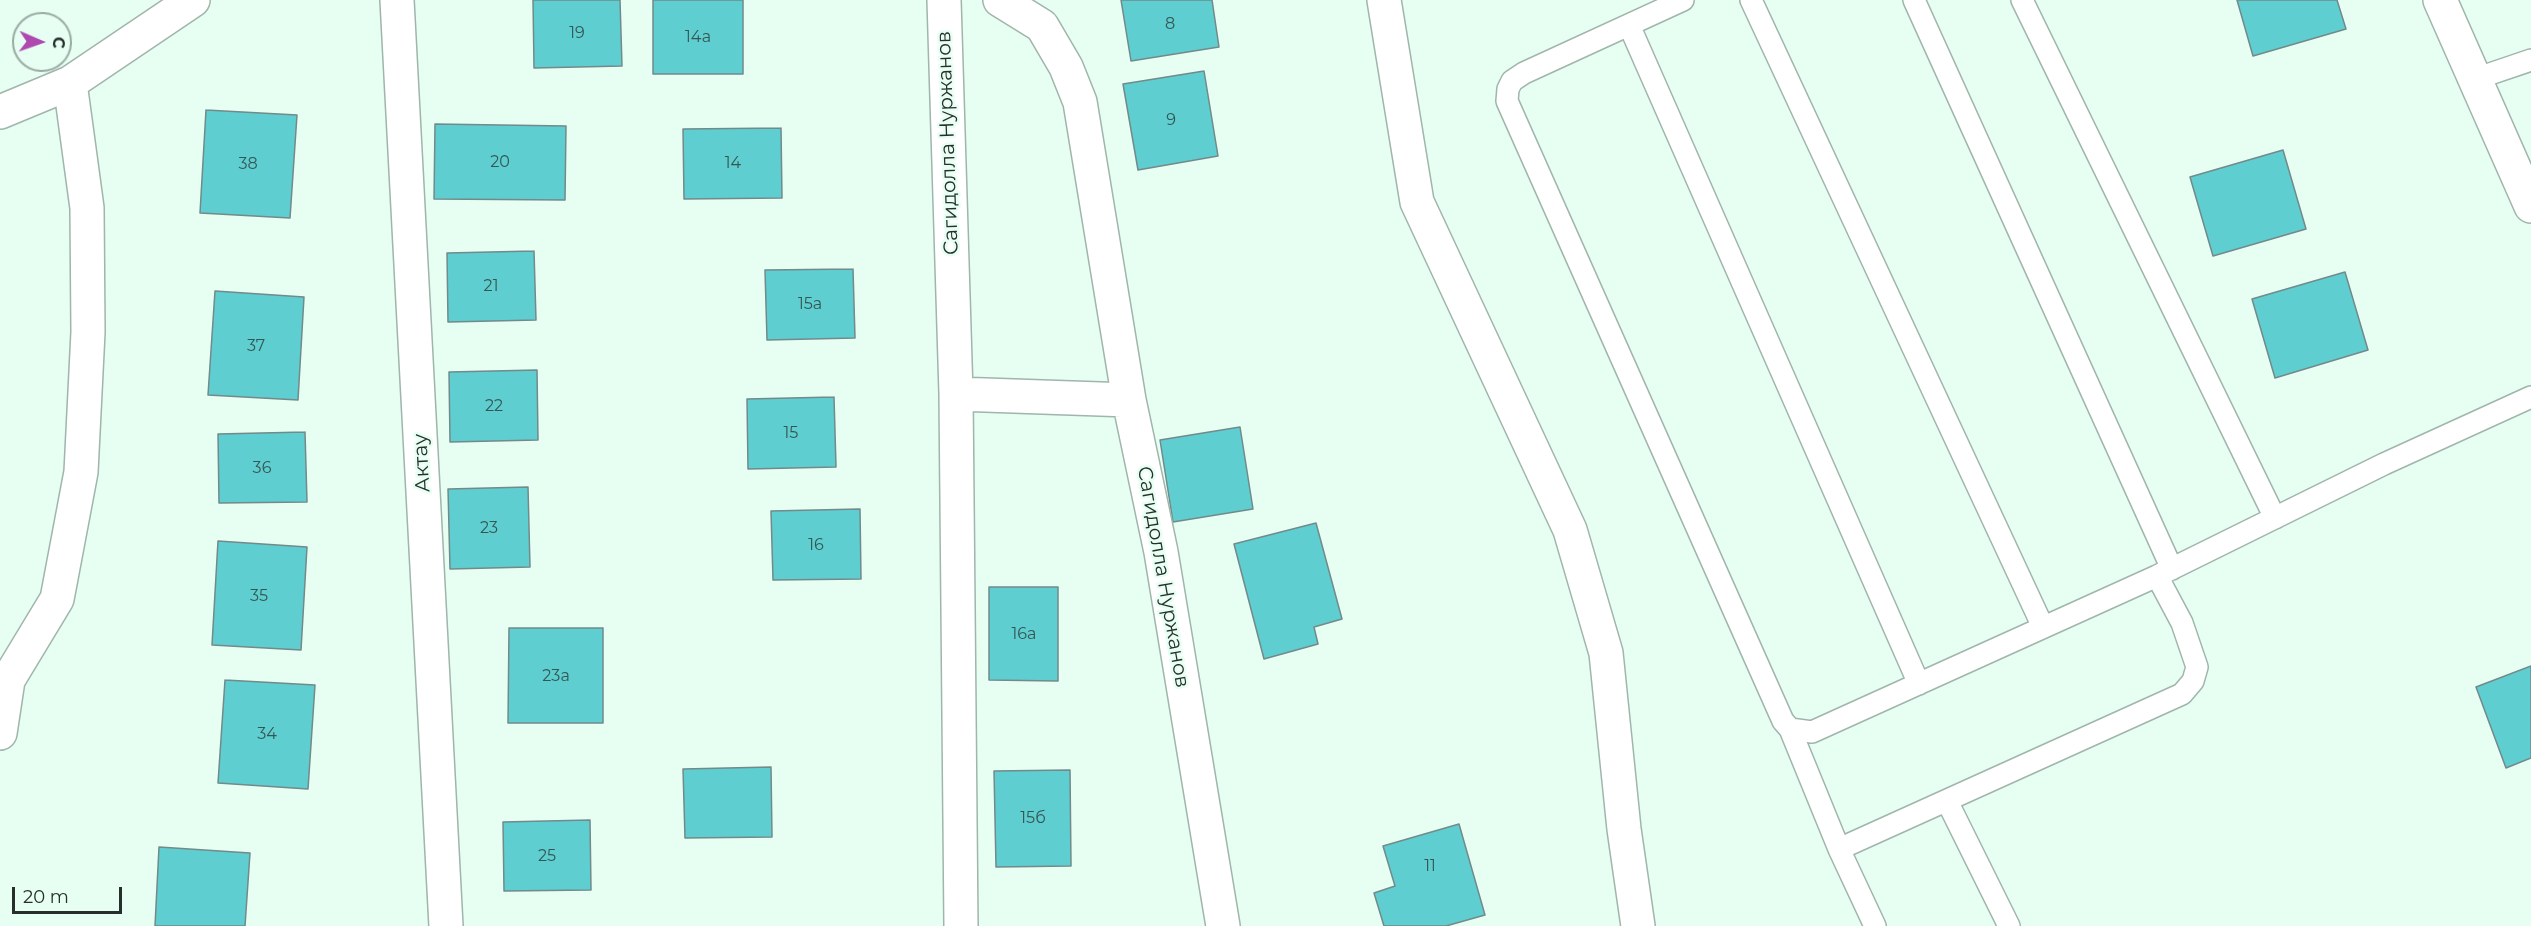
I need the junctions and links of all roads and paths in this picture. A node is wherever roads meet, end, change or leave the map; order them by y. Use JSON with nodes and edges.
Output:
{"nodes":[{"id":1,"x":193,"y":0,"type":"edge"},
{"id":2,"x":397,"y":0,"type":"edge"},
{"id":3,"x":944,"y":0,"type":"edge"},
{"id":4,"x":1000,"y":0,"type":"edge"},
{"id":5,"x":1384,"y":0,"type":"edge"},
{"id":6,"x":1683,"y":0,"type":"edge"},
{"id":7,"x":1751,"y":0,"type":"edge"},
{"id":8,"x":1914,"y":0,"type":"edge"},
{"id":9,"x":2022,"y":0,"type":"edge"},
{"id":10,"x":2440,"y":0,"type":"edge"},
{"id":11,"x":1629,"y":25,"type":"junction"},
{"id":12,"x":2531,"y":60,"type":"edge"},
{"id":13,"x":2475,"y":79,"type":"junction"},
{"id":14,"x":70,"y":83,"type":"junction"},
{"id":15,"x":0,"y":112,"type":"edge"},
{"id":16,"x":2531,"y":206,"type":"edge"},
{"id":17,"x":956,"y":394,"type":"junction"},
{"id":18,"x":2531,"y":397,"type":"edge"},
{"id":19,"x":1129,"y":400,"type":"junction"},
{"id":20,"x":2275,"y":518,"type":"junction"},
{"id":21,"x":2165,"y":573,"type":"junction"},
{"id":22,"x":2043,"y":627,"type":"junction"},
{"id":23,"x":4,"y":680,"type":"edge"},
{"id":24,"x":1919,"y":684,"type":"junction"},
{"id":25,"x":1790,"y":729,"type":"junction"},
{"id":26,"x":0,"y":733,"type":"edge"},
{"id":27,"x":1947,"y":801,"type":"junction"},
{"id":28,"x":1839,"y":849,"type":"junction"},
{"id":29,"x":446,"y":926,"type":"edge"},
{"id":30,"x":961,"y":926,"type":"edge"},
{"id":31,"x":1223,"y":926,"type":"edge"},
{"id":32,"x":1638,"y":926,"type":"edge"},
{"id":33,"x":1875,"y":926,"type":"edge"},
{"id":34,"x":2009,"y":926,"type":"edge"}],
"edges":[{"from":1,"to":14,"type":"street"},
{"from":2,"to":29,"type":"street","name":"Актау"},
{"from":3,"to":17,"type":"street","name":"Сагидолла Нуржанов"},
{"from":4,"to":19,"type":"street","name":"Сагидолла Нуржанов"},
{"from":5,"to":32,"type":"street"},
{"from":6,"to":11,"type":"lane"},
{"from":7,"to":22,"type":"lane"},
{"from":8,"to":21,"type":"lane"},
{"from":9,"to":20,"type":"lane"},
{"from":10,"to":13,"type":"street"},
{"from":11,"to":24,"type":"lane"},
{"from":11,"to":25,"type":"lane"},
{"from":12,"to":13,"type":"lane"},
{"from":13,"to":16,"type":"street"},
{"from":14,"to":15,"type":"street"},
{"from":14,"to":23,"type":"street"},
{"from":17,"to":19,"type":"street"},
{"from":17,"to":30,"type":"street","name":"Сагидолла Нуржанов"},
{"from":18,"to":20,"type":"lane"},
{"from":19,"to":31,"type":"street","name":"Сагидолла Нуржанов"},
{"from":20,"to":21,"type":"lane"},
{"from":21,"to":22,"type":"lane"},
{"from":21,"to":27,"type":"lane"},
{"from":22,"to":24,"type":"lane"},
{"from":23,"to":26,"type":"street"},
{"from":24,"to":25,"type":"lane"},
{"from":25,"to":28,"type":"lane"},
{"from":27,"to":28,"type":"lane"},
{"from":27,"to":34,"type":"lane"},
{"from":28,"to":33,"type":"lane"}]}
